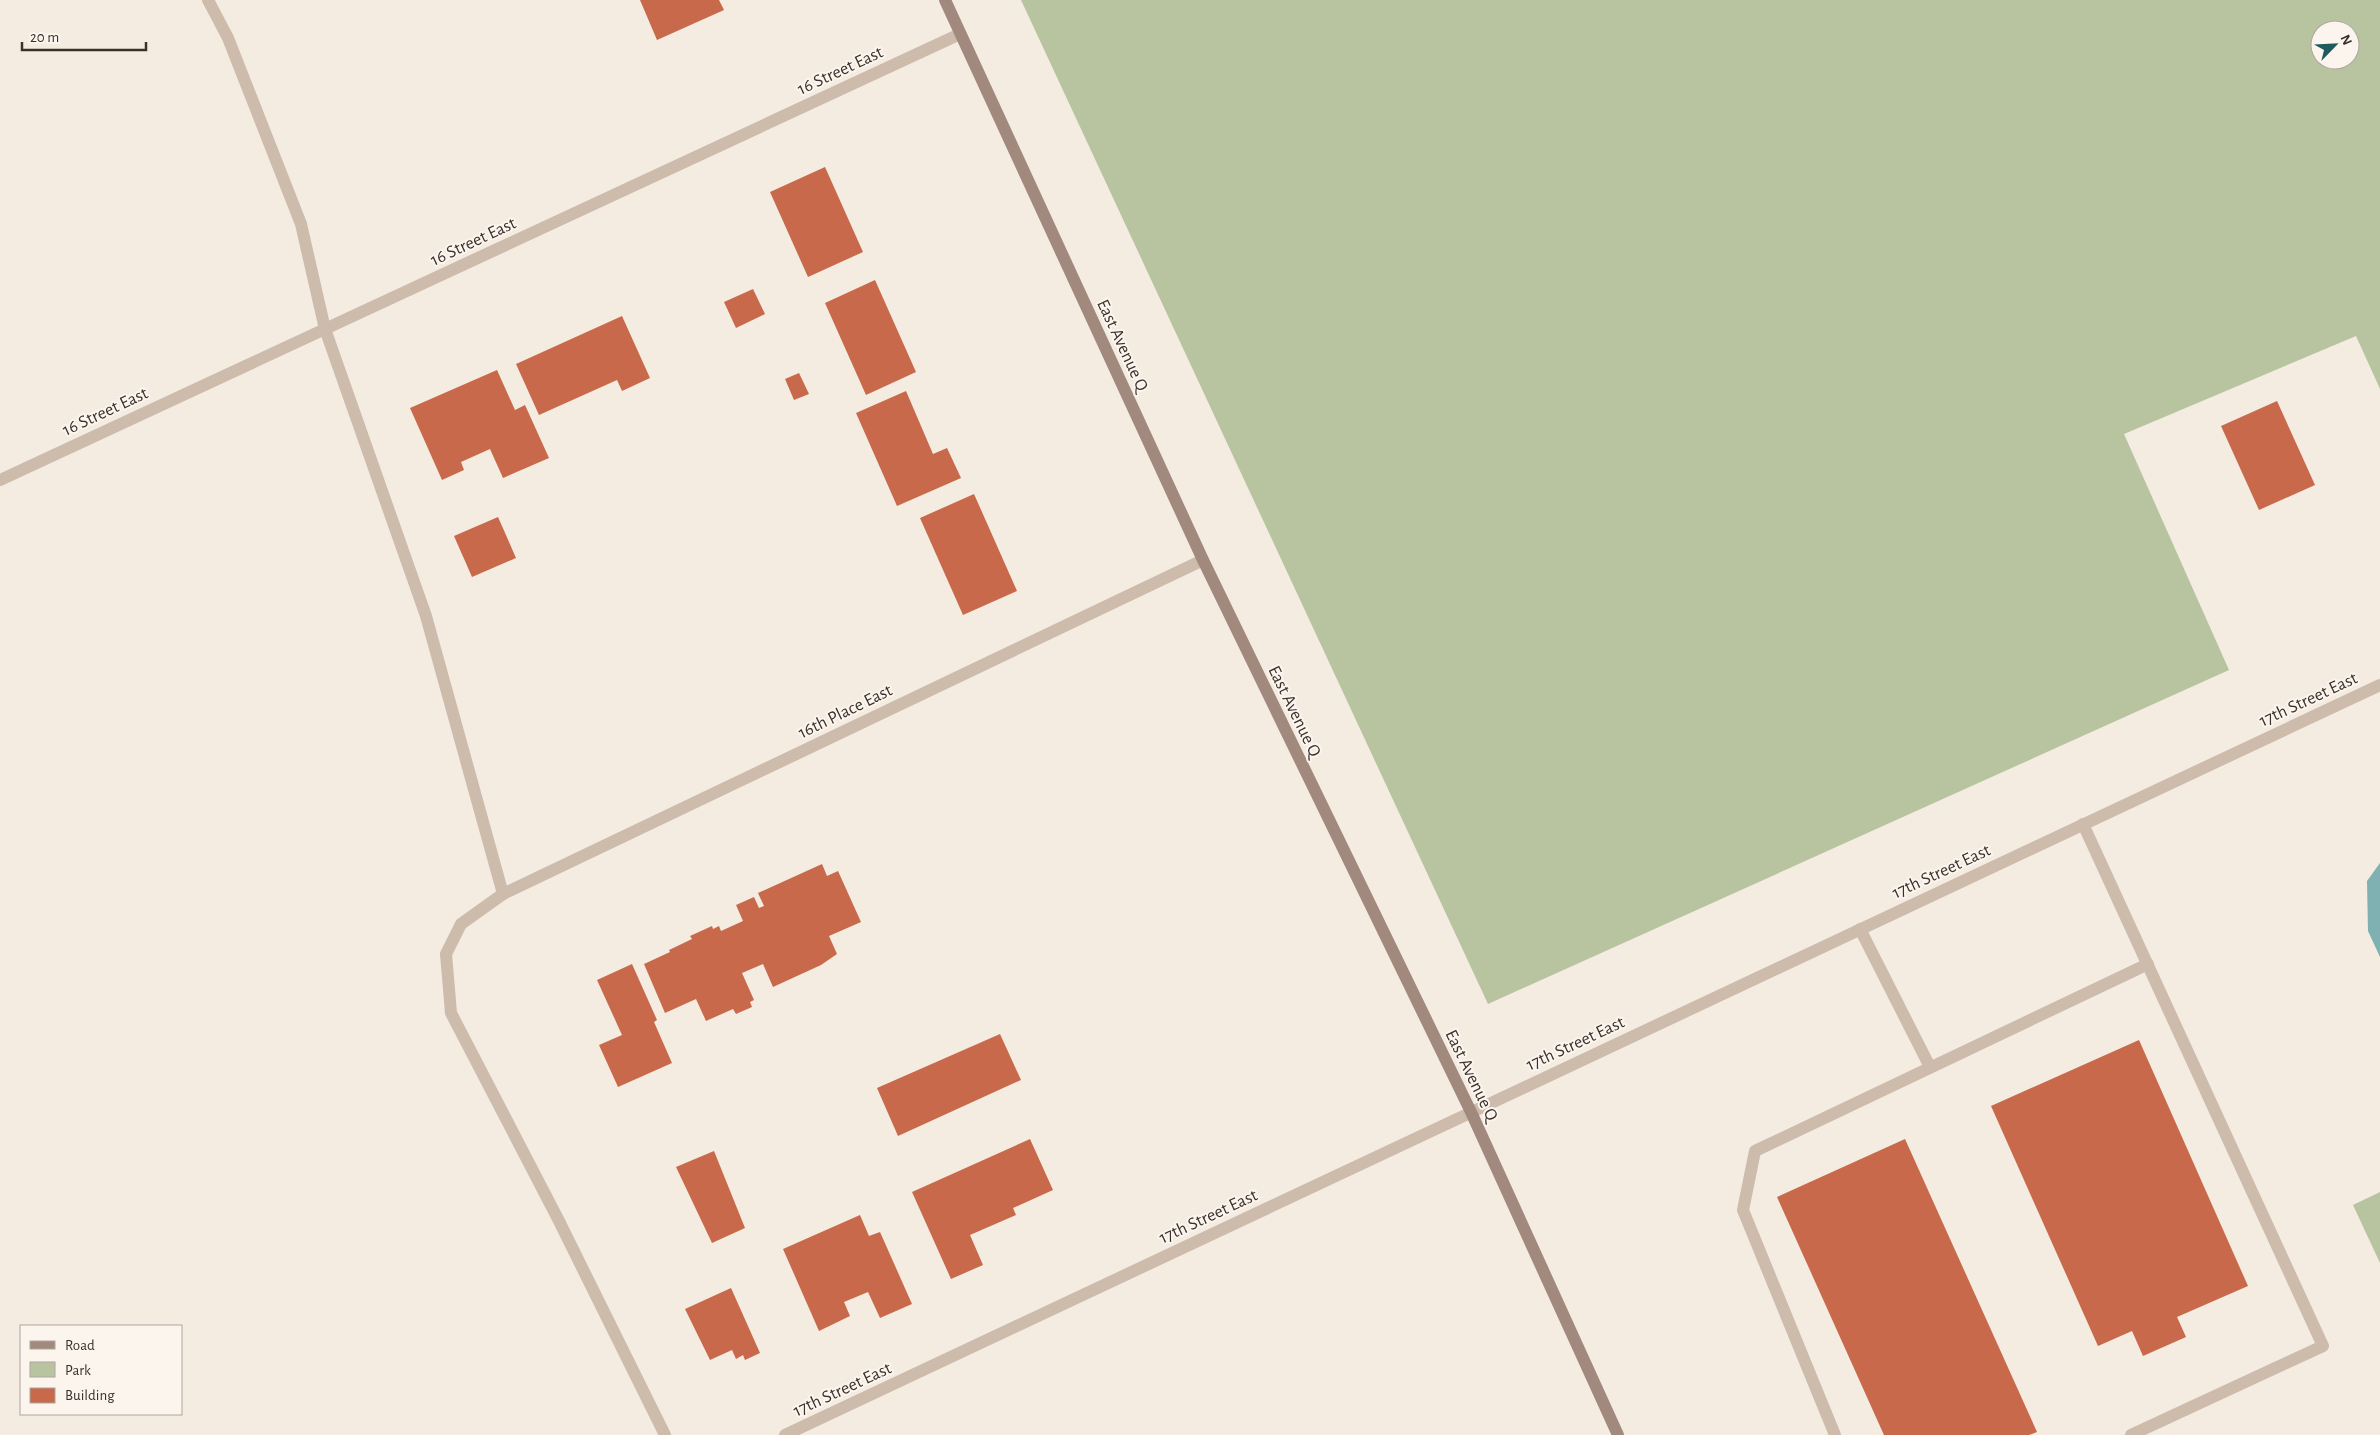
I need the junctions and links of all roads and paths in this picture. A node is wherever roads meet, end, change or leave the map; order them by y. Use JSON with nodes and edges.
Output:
{"nodes":[{"id":1,"x":208,"y":0,"type":"edge"},
{"id":2,"x":945,"y":0,"type":"edge"},
{"id":3,"x":960,"y":34,"type":"junction"},
{"id":4,"x":325,"y":329,"type":"junction"},
{"id":5,"x":0,"y":480,"type":"edge"},
{"id":6,"x":1203,"y":560,"type":"junction"},
{"id":7,"x":2380,"y":685,"type":"edge"},
{"id":8,"x":2083,"y":824,"type":"junction"},
{"id":9,"x":503,"y":894,"type":"junction"},
{"id":10,"x":1860,"y":929,"type":"junction"},
{"id":11,"x":2148,"y":964,"type":"junction"},
{"id":12,"x":1930,"y":1067,"type":"junction"},
{"id":13,"x":1471,"y":1112,"type":"junction"},
{"id":14,"x":665,"y":1435,"type":"edge"},
{"id":15,"x":785,"y":1435,"type":"edge"},
{"id":16,"x":1618,"y":1435,"type":"edge"},
{"id":17,"x":1835,"y":1435,"type":"edge"},
{"id":18,"x":2131,"y":1435,"type":"edge"}],
"edges":[{"from":1,"to":4,"type":"street"},
{"from":2,"to":3,"type":"main road","name":"East Avenue Q"},
{"from":3,"to":4,"type":"street","name":"16 Street East"},
{"from":3,"to":6,"type":"main road","name":"East Avenue Q"},
{"from":4,"to":5,"type":"street","name":"16 Street East"},
{"from":4,"to":9,"type":"street"},
{"from":6,"to":9,"type":"street","name":"16th Place East"},
{"from":6,"to":13,"type":"main road","name":"East Avenue Q"},
{"from":7,"to":8,"type":"street","name":"17th Street East"},
{"from":8,"to":10,"type":"street","name":"17th Street East"},
{"from":8,"to":11,"type":"street"},
{"from":9,"to":14,"type":"street","name":"16th Place East"},
{"from":10,"to":12,"type":"street"},
{"from":10,"to":13,"type":"street","name":"17th Street East"},
{"from":11,"to":12,"type":"street"},
{"from":11,"to":18,"type":"street"},
{"from":12,"to":17,"type":"street"},
{"from":13,"to":15,"type":"street","name":"17th Street East"},
{"from":13,"to":16,"type":"main road","name":"East Avenue Q"}]}
